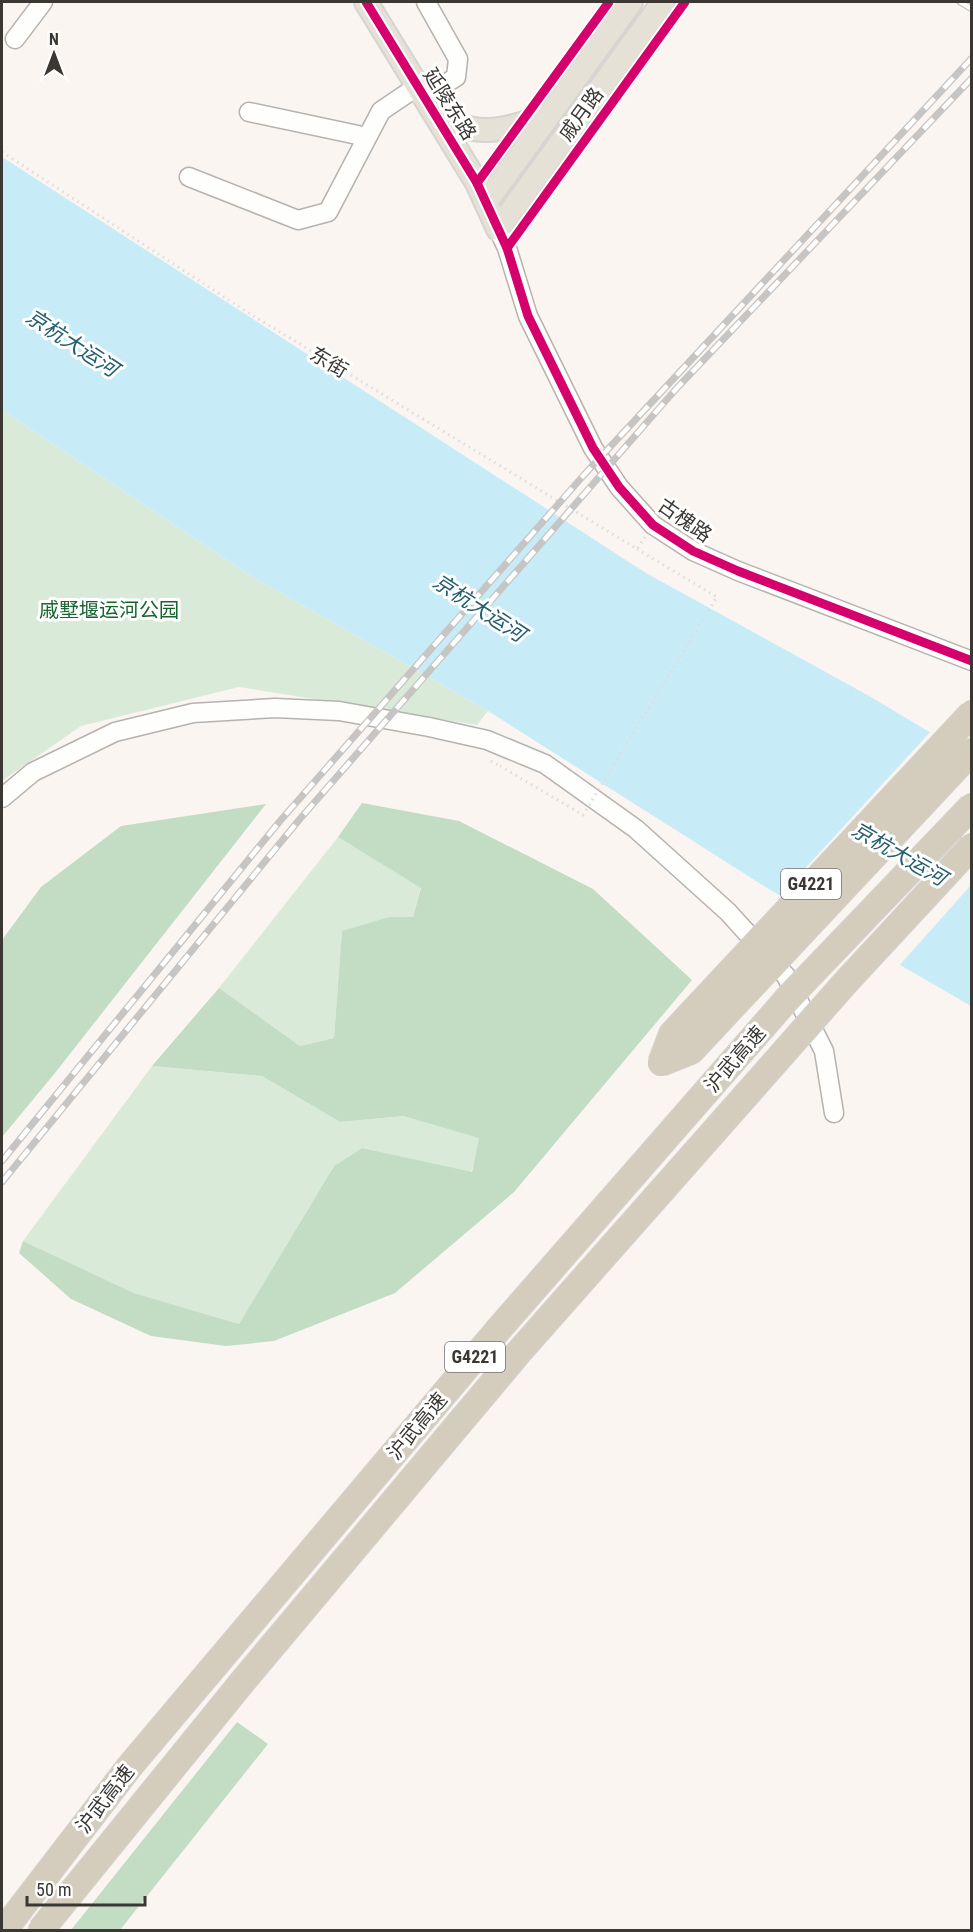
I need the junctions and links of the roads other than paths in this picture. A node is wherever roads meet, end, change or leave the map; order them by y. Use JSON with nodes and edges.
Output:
{"nodes":[{"id":1,"x":43,"y":2,"type":"edge"},
{"id":2,"x":366,"y":2,"type":"edge"},
{"id":3,"x":426,"y":2,"type":"edge"},
{"id":4,"x":631,"y":2,"type":"edge"},
{"id":5,"x":663,"y":2,"type":"edge"},
{"id":6,"x":15,"y":39,"type":"dead end"},
{"id":7,"x":424,"y":97,"type":"junction"},
{"id":8,"x":249,"y":112,"type":"dead end"},
{"id":9,"x":549,"y":115,"type":"junction"},
{"id":10,"x":367,"y":137,"type":"junction"},
{"id":11,"x":189,"y":177,"type":"dead end"},
{"id":12,"x":486,"y":202,"type":"junction"},
{"id":13,"x":498,"y":229,"type":"junction"},
{"id":14,"x":972,"y":662,"type":"edge"},
{"id":15,"x":972,"y":713,"type":"edge"},
{"id":16,"x":972,"y":751,"type":"edge"},
{"id":17,"x":2,"y":798,"type":"edge"},
{"id":18,"x":972,"y":806,"type":"edge"},
{"id":19,"x":972,"y":846,"type":"edge"},
{"id":20,"x":834,"y":1113,"type":"dead end"},
{"id":21,"x":4,"y":1930,"type":"edge"},
{"id":22,"x":41,"y":1930,"type":"edge"}],
"edges":[{"from":1,"to":6,"type":"street"},
{"from":2,"to":7,"type":"main road","name":"延陵东路"},
{"from":3,"to":7,"type":"street"},
{"from":4,"to":9,"type":"main road","name":"戚月路"},
{"from":5,"to":13,"type":"main road","name":"戚月路"},
{"from":7,"to":9,"type":"main road"},
{"from":7,"to":10,"type":"street"},
{"from":7,"to":12,"type":"main road","name":"延陵东路"},
{"from":8,"to":10,"type":"street"},
{"from":9,"to":12,"type":"main road","name":"戚月路"},
{"from":10,"to":11,"type":"street"},
{"from":12,"to":13,"type":"main road","name":"延陵东路"},
{"from":13,"to":14,"type":"street","name":"古槐路"},
{"from":15,"to":16,"type":"highway","name":"沪武高速","number":"G4221","bridge":true},
{"from":17,"to":20,"type":"street"},
{"from":18,"to":21,"type":"highway","name":"沪武高速","number":"G4221","bridge":true},
{"from":19,"to":22,"type":"highway","name":"沪武高速","number":"G4221","bridge":true}]}
